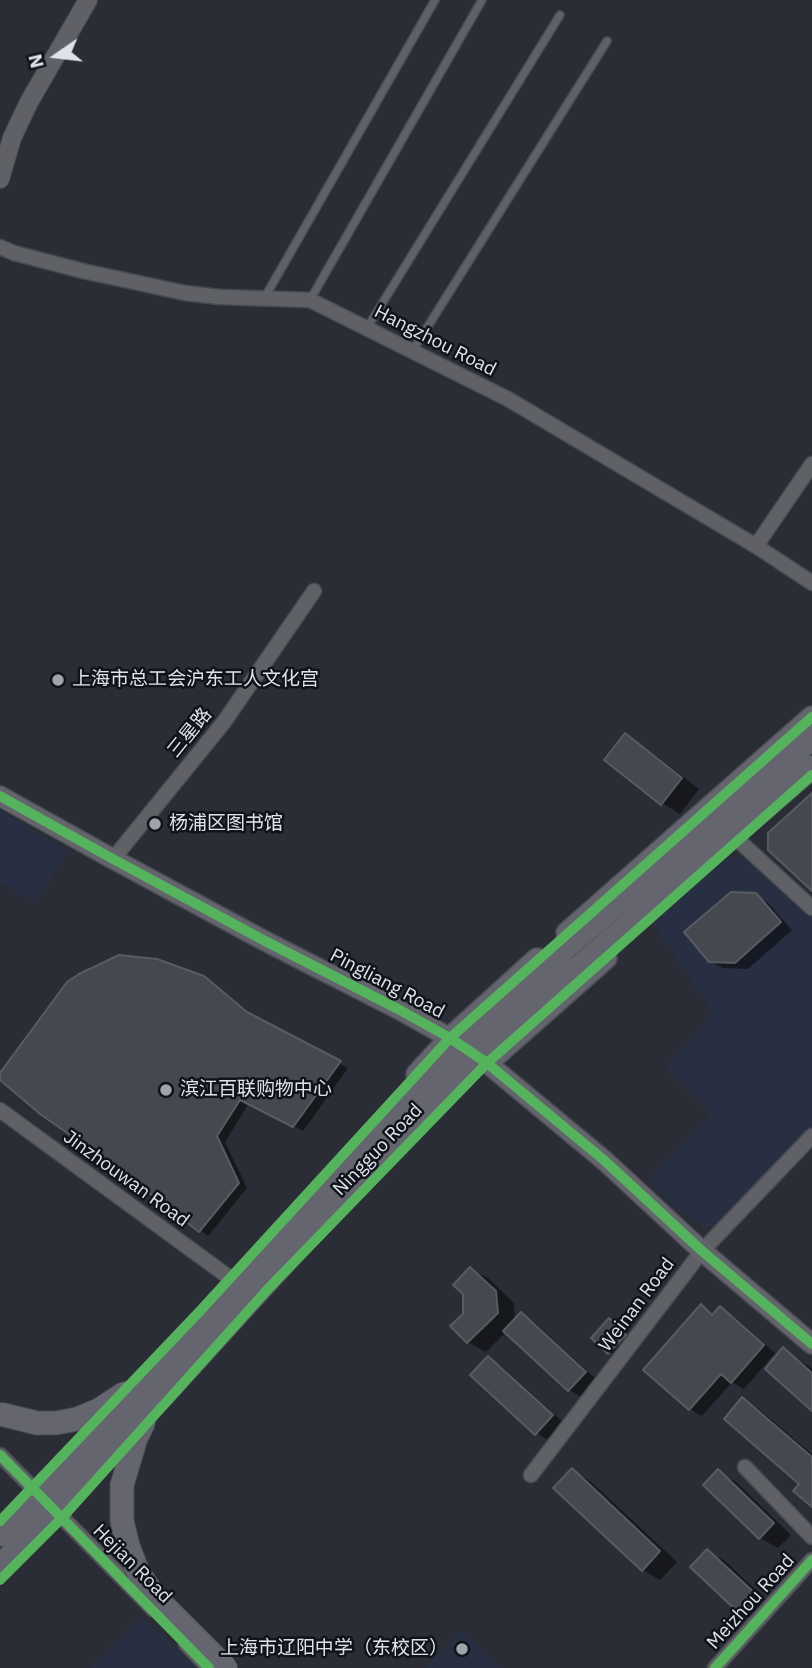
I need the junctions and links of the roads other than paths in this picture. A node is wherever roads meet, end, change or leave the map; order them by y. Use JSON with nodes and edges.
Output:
{"nodes":[{"id":1,"x":88,"y":0,"type":"edge"},
{"id":2,"x":435,"y":0,"type":"edge"},
{"id":3,"x":482,"y":0,"type":"edge"},
{"id":4,"x":560,"y":15,"type":"dead end"},
{"id":5,"x":607,"y":41,"type":"dead end"},
{"id":6,"x":0,"y":179,"type":"edge"},
{"id":7,"x":0,"y":247,"type":"edge"},
{"id":8,"x":265,"y":298,"type":"junction"},
{"id":9,"x":310,"y":300,"type":"junction"},
{"id":10,"x":367,"y":328,"type":"junction"},
{"id":11,"x":413,"y":350,"type":"junction"},
{"id":12,"x":812,"y":464,"type":"edge"},
{"id":13,"x":756,"y":546,"type":"junction"},
{"id":14,"x":812,"y":583,"type":"edge"},
{"id":15,"x":314,"y":591,"type":"dead end"},
{"id":16,"x":812,"y":717,"type":"edge"},
{"id":17,"x":812,"y":738,"type":"edge"},
{"id":18,"x":812,"y":767,"type":"edge"},
{"id":19,"x":812,"y":775,"type":"edge"},
{"id":20,"x":0,"y":796,"type":"edge"},
{"id":21,"x":738,"y":840,"type":"junction"},
{"id":22,"x":113,"y":859,"type":"junction"},
{"id":23,"x":812,"y":908,"type":"edge"},
{"id":24,"x":450,"y":1038,"type":"junction"},
{"id":25,"x":487,"y":1063,"type":"junction"},
{"id":26,"x":0,"y":1110,"type":"edge"},
{"id":27,"x":812,"y":1136,"type":"edge"},
{"id":28,"x":702,"y":1251,"type":"junction"},
{"id":29,"x":230,"y":1279,"type":"junction"},
{"id":30,"x":812,"y":1345,"type":"edge"},
{"id":31,"x":169,"y":1359,"type":"junction"},
{"id":32,"x":166,"y":1392,"type":"junction"},
{"id":33,"x":0,"y":1414,"type":"edge"},
{"id":34,"x":0,"y":1455,"type":"edge"},
{"id":35,"x":745,"y":1467,"type":"dead end"},
{"id":36,"x":531,"y":1475,"type":"dead end"},
{"id":37,"x":32,"y":1486,"type":"junction"},
{"id":38,"x":62,"y":1518,"type":"junction"},
{"id":39,"x":0,"y":1521,"type":"edge"},
{"id":40,"x":0,"y":1535,"type":"edge"},
{"id":41,"x":812,"y":1537,"type":"edge"},
{"id":42,"x":812,"y":1560,"type":"edge"},
{"id":43,"x":0,"y":1567,"type":"edge"},
{"id":44,"x":0,"y":1580,"type":"edge"},
{"id":45,"x":209,"y":1668,"type":"edge"},
{"id":46,"x":226,"y":1668,"type":"edge"},
{"id":47,"x":715,"y":1668,"type":"edge"}],
"edges":[{"from":1,"to":6,"type":"street"},
{"from":2,"to":8,"type":"lane"},
{"from":3,"to":9,"type":"lane"},
{"from":4,"to":10,"type":"lane"},
{"from":5,"to":11,"type":"lane"},
{"from":7,"to":8,"type":"street","name":"Hangzhou Road"},
{"from":8,"to":9,"type":"street","name":"Hangzhou Road"},
{"from":9,"to":10,"type":"street","name":"Hangzhou Road"},
{"from":10,"to":11,"type":"street","name":"Hangzhou Road"},
{"from":11,"to":13,"type":"street","name":"Hangzhou Road"},
{"from":12,"to":13,"type":"street"},
{"from":13,"to":14,"type":"street","name":"Hangzhou Road"},
{"from":15,"to":22,"type":"street","name":"三星路"},
{"from":16,"to":24,"type":"main road","name":"Ningguo Road"},
{"from":17,"to":31,"type":"highway","bridge":true},
{"from":18,"to":32,"type":"highway","bridge":true},
{"from":19,"to":21,"type":"main road","name":"Ningguo Road"},
{"from":20,"to":22,"type":"main road","name":"Pingliang Road"},
{"from":21,"to":23,"type":"street"},
{"from":21,"to":25,"type":"main road","name":"Ningguo Road"},
{"from":22,"to":24,"type":"main road","name":"Pingliang Road"},
{"from":24,"to":25,"type":"main road","name":"Pingliang Road"},
{"from":24,"to":29,"type":"main road","name":"Ningguo Road"},
{"from":25,"to":28,"type":"main road","name":"Pingliang Road"},
{"from":25,"to":38,"type":"main road","name":"Ningguo Road"},
{"from":26,"to":29,"type":"street","name":"Jinzhouwan Road"},
{"from":27,"to":28,"type":"street","name":"Weinan Road"},
{"from":28,"to":30,"type":"main road","name":"Pingliang Road"},
{"from":28,"to":36,"type":"street","name":"Weinan Road"},
{"from":29,"to":37,"type":"main road","name":"Ningguo Road"},
{"from":31,"to":33,"type":"highway","bridge":true},
{"from":31,"to":40,"type":"highway","bridge":true},
{"from":32,"to":43,"type":"highway","bridge":true},
{"from":32,"to":46,"type":"highway","bridge":true},
{"from":34,"to":37,"type":"street","name":"Hejian Road"},
{"from":35,"to":41,"type":"street"},
{"from":37,"to":38,"type":"street","name":"Hejian Road"},
{"from":37,"to":39,"type":"main road","name":"Ningguo Road"},
{"from":38,"to":44,"type":"main road","name":"Ningguo Road"},
{"from":38,"to":45,"type":"street","name":"Hejian Road"},
{"from":42,"to":47,"type":"street","name":"Meizhou Road"}]}
